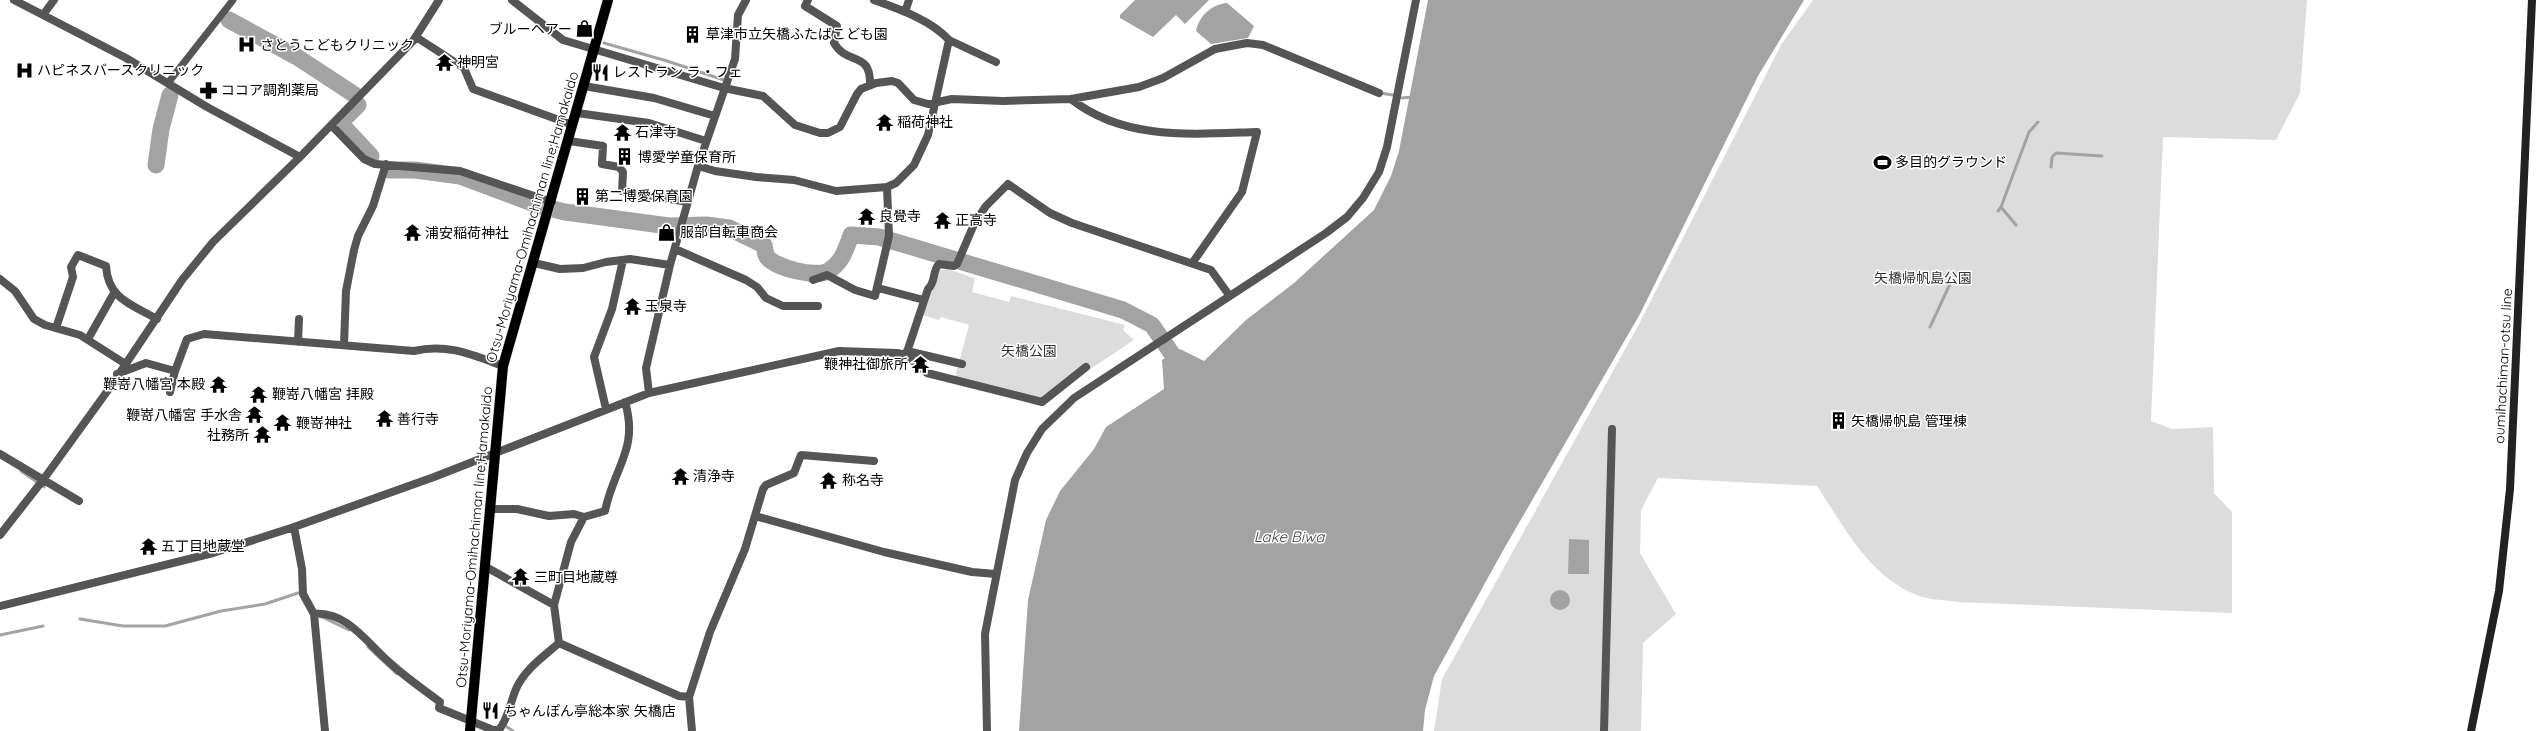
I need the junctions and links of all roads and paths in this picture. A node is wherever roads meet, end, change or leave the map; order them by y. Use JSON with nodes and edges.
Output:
{"nodes":[{"id":1,"x":14,"y":0,"type":"edge"},
{"id":2,"x":54,"y":0,"type":"edge"},
{"id":3,"x":233,"y":0,"type":"edge"},
{"id":4,"x":439,"y":0,"type":"edge"},
{"id":5,"x":512,"y":0,"type":"edge"},
{"id":6,"x":608,"y":0,"type":"edge"},
{"id":7,"x":746,"y":0,"type":"edge"},
{"id":8,"x":808,"y":0,"type":"edge"},
{"id":9,"x":874,"y":0,"type":"edge"},
{"id":10,"x":909,"y":0,"type":"edge"},
{"id":11,"x":1416,"y":0,"type":"edge"},
{"id":12,"x":2532,"y":0,"type":"edge"},
{"id":13,"x":906,"y":12,"type":"junction"},
{"id":14,"x":43,"y":16,"type":"junction"},
{"id":15,"x":416,"y":37,"type":"junction"},
{"id":16,"x":949,"y":40,"type":"junction"},
{"id":17,"x":594,"y":49,"type":"junction"},
{"id":18,"x":996,"y":62,"type":"dead end"},
{"id":19,"x":168,"y":83,"type":"junction"},
{"id":20,"x":870,"y":85,"type":"junction"},
{"id":21,"x":584,"y":86,"type":"junction"},
{"id":22,"x":724,"y":88,"type":"junction"},
{"id":23,"x":1379,"y":93,"type":"dead end"},
{"id":24,"x":1071,"y":99,"type":"junction"},
{"id":25,"x":934,"y":103,"type":"junction"},
{"id":26,"x":577,"y":113,"type":"junction"},
{"id":27,"x":715,"y":116,"type":"junction"},
{"id":28,"x":331,"y":125,"type":"junction"},
{"id":29,"x":573,"y":125,"type":"junction"},
{"id":30,"x":569,"y":141,"type":"junction"},
{"id":31,"x":706,"y":141,"type":"junction"},
{"id":32,"x":300,"y":157,"type":"junction"},
{"id":33,"x":386,"y":164,"type":"junction"},
{"id":34,"x":698,"y":166,"type":"junction"},
{"id":35,"x":887,"y":187,"type":"junction"},
{"id":36,"x":688,"y":202,"type":"junction"},
{"id":37,"x":550,"y":207,"type":"junction"},
{"id":38,"x":675,"y":249,"type":"junction"},
{"id":39,"x":623,"y":260,"type":"junction"},
{"id":40,"x":1193,"y":262,"type":"junction"},
{"id":41,"x":534,"y":263,"type":"junction"},
{"id":42,"x":670,"y":265,"type":"junction"},
{"id":43,"x":0,"y":280,"type":"edge"},
{"id":44,"x":813,"y":280,"type":"dead end"},
{"id":45,"x":878,"y":288,"type":"junction"},
{"id":46,"x":114,"y":293,"type":"junction"},
{"id":47,"x":1230,"y":295,"type":"junction"},
{"id":48,"x":924,"y":300,"type":"junction"},
{"id":49,"x":818,"y":306,"type":"dead end"},
{"id":50,"x":157,"y":319,"type":"junction"},
{"id":51,"x":299,"y":319,"type":"dead end"},
{"id":52,"x":56,"y":328,"type":"junction"},
{"id":53,"x":88,"y":340,"type":"junction"},
{"id":54,"x":298,"y":342,"type":"junction"},
{"id":55,"x":344,"y":345,"type":"junction"},
{"id":56,"x":907,"y":353,"type":"junction"},
{"id":57,"x":124,"y":364,"type":"junction"},
{"id":58,"x":962,"y":364,"type":"dead end"},
{"id":59,"x":503,"y":366,"type":"junction"},
{"id":60,"x":1086,"y":367,"type":"dead end"},
{"id":61,"x":176,"y":371,"type":"junction"},
{"id":62,"x":117,"y":374,"type":"junction"},
{"id":63,"x":170,"y":392,"type":"dead end"},
{"id":64,"x":649,"y":393,"type":"junction"},
{"id":65,"x":625,"y":402,"type":"junction"},
{"id":66,"x":606,"y":409,"type":"junction"},
{"id":67,"x":1612,"y":428,"type":"dead end"},
{"id":68,"x":0,"y":454,"type":"edge"},
{"id":69,"x":494,"y":454,"type":"junction"},
{"id":70,"x":874,"y":462,"type":"dead end"},
{"id":71,"x":43,"y":480,"type":"junction"},
{"id":72,"x":79,"y":501,"type":"dead end"},
{"id":73,"x":490,"y":509,"type":"junction"},
{"id":74,"x":755,"y":516,"type":"junction"},
{"id":75,"x":584,"y":517,"type":"junction"},
{"id":76,"x":294,"y":527,"type":"junction"},
{"id":77,"x":0,"y":534,"type":"edge"},
{"id":78,"x":486,"y":567,"type":"junction"},
{"id":79,"x":996,"y":574,"type":"junction"},
{"id":80,"x":554,"y":605,"type":"junction"},
{"id":81,"x":0,"y":606,"type":"edge"},
{"id":82,"x":314,"y":614,"type":"junction"},
{"id":83,"x":558,"y":643,"type":"junction"},
{"id":84,"x":690,"y":697,"type":"junction"},
{"id":85,"x":470,"y":727,"type":"edge"},
{"id":86,"x":325,"y":731,"type":"edge"},
{"id":87,"x":692,"y":731,"type":"edge"},
{"id":88,"x":987,"y":731,"type":"edge"},
{"id":89,"x":1604,"y":731,"type":"edge"},
{"id":90,"x":2471,"y":731,"type":"edge"}],
"edges":[{"from":1,"to":14,"type":"street"},
{"from":2,"to":14,"type":"street"},
{"from":3,"to":19,"type":"street"},
{"from":4,"to":15,"type":"street"},
{"from":5,"to":17,"type":"street"},
{"from":6,"to":17,"type":"main road","name":"Otsu-Moriyama-Omihachiman line;Hamakaido"},
{"from":7,"to":22,"type":"street"},
{"from":8,"to":20,"type":"street"},
{"from":9,"to":13,"type":"street"},
{"from":10,"to":13,"type":"street"},
{"from":11,"to":47,"type":"street"},
{"from":12,"to":90,"type":"main road","name":"oumihachiman-otsu line"},
{"from":13,"to":16,"type":"street"},
{"from":14,"to":19,"type":"street"},
{"from":15,"to":28,"type":"street"},
{"from":15,"to":29,"type":"street"},
{"from":16,"to":18,"type":"street"},
{"from":16,"to":25,"type":"street"},
{"from":17,"to":21,"type":"main road","name":"Otsu-Moriyama-Omihachiman line;Hamakaido"},
{"from":17,"to":22,"type":"street"},
{"from":19,"to":32,"type":"street"},
{"from":20,"to":22,"type":"street"},
{"from":20,"to":25,"type":"street"},
{"from":21,"to":26,"type":"main road","name":"Otsu-Moriyama-Omihachiman line;Hamakaido"},
{"from":21,"to":27,"type":"street"},
{"from":22,"to":27,"type":"street"},
{"from":23,"to":24,"type":"street"},
{"from":24,"to":25,"type":"street"},
{"from":24,"to":40,"type":"street"},
{"from":25,"to":35,"type":"street"},
{"from":26,"to":29,"type":"main road","name":"Otsu-Moriyama-Omihachiman line;Hamakaido"},
{"from":26,"to":31,"type":"street"},
{"from":27,"to":31,"type":"street"},
{"from":28,"to":32,"type":"street"},
{"from":28,"to":33,"type":"street"},
{"from":29,"to":30,"type":"main road","name":"Otsu-Moriyama-Omihachiman line;Hamakaido"},
{"from":30,"to":36,"type":"street"},
{"from":30,"to":37,"type":"main road","name":"Otsu-Moriyama-Omihachiman line;Hamakaido"},
{"from":31,"to":34,"type":"street"},
{"from":32,"to":50,"type":"street"},
{"from":33,"to":37,"type":"street"},
{"from":33,"to":55,"type":"street"},
{"from":34,"to":35,"type":"street"},
{"from":34,"to":36,"type":"street"},
{"from":35,"to":45,"type":"street"},
{"from":36,"to":38,"type":"street"},
{"from":37,"to":41,"type":"main road","name":"Otsu-Moriyama-Omihachiman line;Hamakaido"},
{"from":38,"to":42,"type":"street"},
{"from":38,"to":49,"type":"street"},
{"from":39,"to":41,"type":"street"},
{"from":39,"to":42,"type":"street"},
{"from":39,"to":66,"type":"street"},
{"from":40,"to":47,"type":"street"},
{"from":40,"to":48,"type":"street"},
{"from":41,"to":59,"type":"main road","name":"Otsu-Moriyama-Omihachiman line;Hamakaido"},
{"from":42,"to":64,"type":"street"},
{"from":43,"to":52,"type":"street"},
{"from":44,"to":45,"type":"street"},
{"from":45,"to":48,"type":"street"},
{"from":46,"to":50,"type":"street"},
{"from":46,"to":52,"type":"street"},
{"from":46,"to":53,"type":"street"},
{"from":47,"to":79,"type":"street"},
{"from":48,"to":56,"type":"street"},
{"from":50,"to":57,"type":"street"},
{"from":51,"to":54,"type":"street"},
{"from":52,"to":53,"type":"street"},
{"from":53,"to":57,"type":"street"},
{"from":54,"to":55,"type":"street"},
{"from":54,"to":61,"type":"street"},
{"from":55,"to":59,"type":"street"},
{"from":56,"to":58,"type":"street"},
{"from":56,"to":60,"type":"street"},
{"from":56,"to":64,"type":"street"},
{"from":57,"to":62,"type":"street"},
{"from":59,"to":69,"type":"main road","name":"Otsu-Moriyama-Omihachiman line;Hamakaido"},
{"from":61,"to":62,"type":"street"},
{"from":61,"to":63,"type":"street"},
{"from":62,"to":71,"type":"street"},
{"from":64,"to":65,"type":"street"},
{"from":65,"to":66,"type":"street"},
{"from":65,"to":75,"type":"street"},
{"from":66,"to":69,"type":"street"},
{"from":67,"to":89,"type":"street"},
{"from":68,"to":71,"type":"street"},
{"from":69,"to":73,"type":"main road","name":"Otsu-Moriyama-Omihachiman line;Hamakaido"},
{"from":69,"to":76,"type":"street"},
{"from":70,"to":74,"type":"street"},
{"from":71,"to":72,"type":"street"},
{"from":71,"to":77,"type":"street"},
{"from":73,"to":75,"type":"street"},
{"from":73,"to":78,"type":"main road","name":"Otsu-Moriyama-Omihachiman line;Hamakaido"},
{"from":74,"to":79,"type":"street"},
{"from":74,"to":84,"type":"street"},
{"from":75,"to":80,"type":"street"},
{"from":76,"to":81,"type":"street"},
{"from":76,"to":82,"type":"street"},
{"from":78,"to":80,"type":"street"},
{"from":78,"to":85,"type":"main road","name":"Otsu-Moriyama-Omihachiman line;Hamakaido"},
{"from":79,"to":88,"type":"street"},
{"from":80,"to":83,"type":"street"},
{"from":82,"to":85,"type":"street"},
{"from":82,"to":86,"type":"street"},
{"from":83,"to":84,"type":"street"},
{"from":83,"to":85,"type":"street"},
{"from":84,"to":87,"type":"street"}]}
